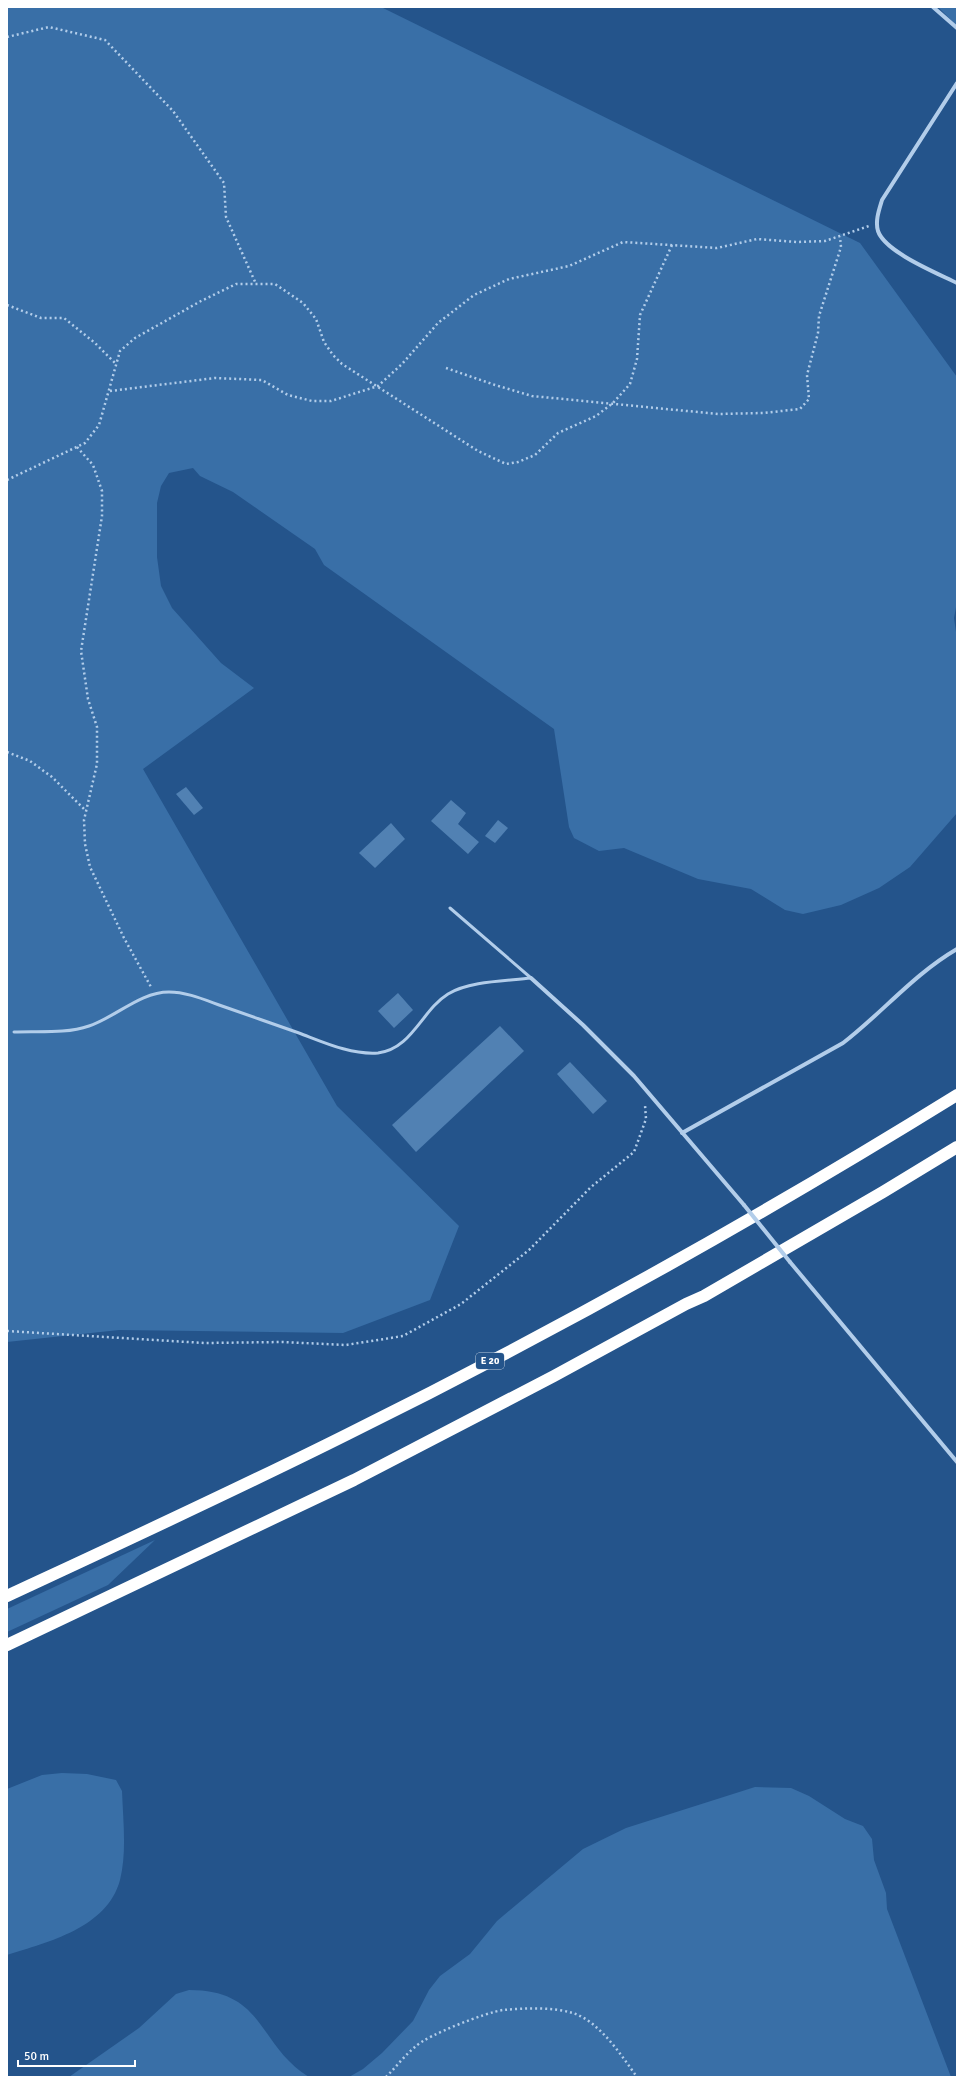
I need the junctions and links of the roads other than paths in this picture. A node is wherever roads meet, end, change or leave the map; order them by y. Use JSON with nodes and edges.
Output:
{"nodes":[{"id":1,"x":933,"y":7,"type":"edge"},
{"id":2,"x":957,"y":28,"type":"edge"},
{"id":3,"x":957,"y":83,"type":"edge"},
{"id":4,"x":957,"y":283,"type":"edge"},
{"id":5,"x":450,"y":908,"type":"dead end"},
{"id":6,"x":957,"y":949,"type":"edge"},
{"id":7,"x":531,"y":978,"type":"junction"},
{"id":8,"x":14,"y":1032,"type":"dead end"},
{"id":9,"x":957,"y":1095,"type":"edge"},
{"id":10,"x":682,"y":1133,"type":"junction"},
{"id":11,"x":957,"y":1147,"type":"edge"},
{"id":12,"x":957,"y":1462,"type":"edge"},
{"id":13,"x":7,"y":1596,"type":"edge"},
{"id":14,"x":7,"y":1645,"type":"edge"}],
"edges":[{"from":1,"to":2,"type":"street"},
{"from":3,"to":4,"type":"street"},
{"from":5,"to":7,"type":"lane"},
{"from":6,"to":10,"type":"street"},
{"from":7,"to":8,"type":"lane"},
{"from":7,"to":10,"type":"street"},
{"from":9,"to":13,"type":"highway","number":"E 20"},
{"from":10,"to":12,"type":"street","bridge":true},
{"from":11,"to":14,"type":"highway"}]}
